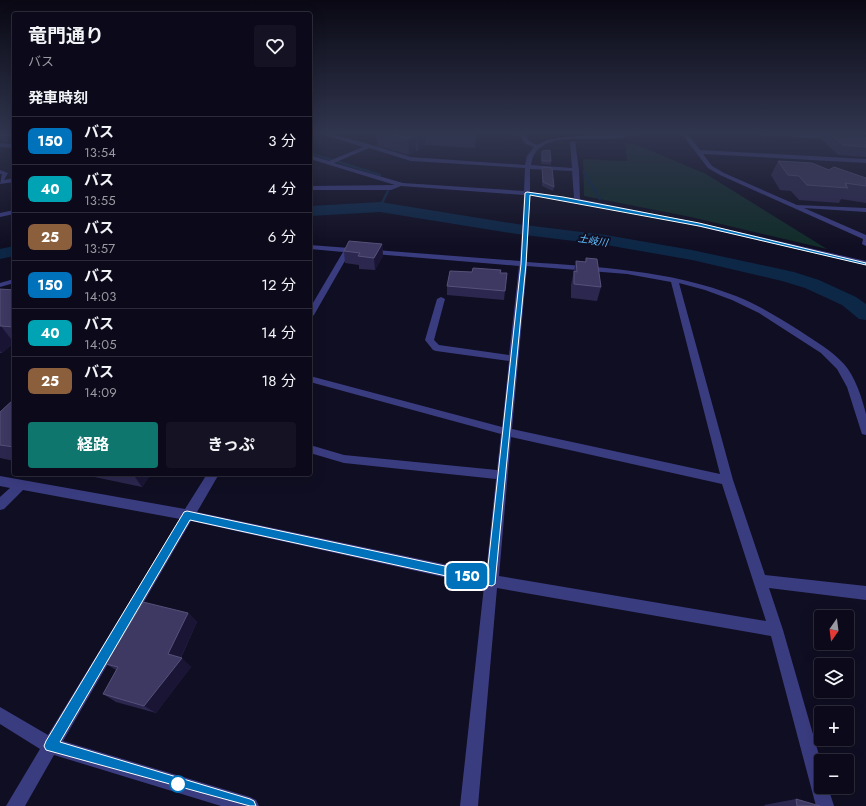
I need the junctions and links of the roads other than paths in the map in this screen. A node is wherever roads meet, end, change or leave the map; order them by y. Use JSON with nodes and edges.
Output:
{"nodes":[{"id":1,"x":576,"y":170,"type":"edge"},
{"id":2,"x":357,"y":171,"type":"edge"},
{"id":3,"x":528,"y":171,"type":"edge"},
{"id":4,"x":717,"y":171,"type":"edge"},
{"id":5,"x":0,"y":172,"type":"edge"},
{"id":6,"x":12,"y":180,"type":"edge"},
{"id":7,"x":0,"y":182,"type":"edge"},
{"id":8,"x":403,"y":185,"type":"junction"},
{"id":9,"x":312,"y":188,"type":"edge"},
{"id":10,"x":527,"y":196,"type":"junction"},
{"id":11,"x":577,"y":201,"type":"junction"},
{"id":12,"x":792,"y":205,"type":"junction"},
{"id":13,"x":866,"y":210,"type":"edge"},
{"id":14,"x":12,"y":212,"type":"edge"},
{"id":15,"x":0,"y":215,"type":"edge"},
{"id":16,"x":866,"y":244,"type":"edge"},
{"id":17,"x":312,"y":247,"type":"edge"},
{"id":18,"x":348,"y":249,"type":"junction"},
{"id":19,"x":524,"y":259,"type":"junction"},
{"id":20,"x":866,"y":263,"type":"edge"},
{"id":21,"x":674,"y":280,"type":"junction"},
{"id":22,"x":12,"y":282,"type":"edge"},
{"id":23,"x":0,"y":285,"type":"edge"},
{"id":24,"x":441,"y":299,"type":"dead end"},
{"id":25,"x":312,"y":312,"type":"edge"},
{"id":26,"x":514,"y":359,"type":"junction"},
{"id":27,"x":312,"y":379,"type":"edge"},
{"id":28,"x":506,"y":432,"type":"junction"},
{"id":29,"x":866,"y":432,"type":"edge"},
{"id":30,"x":312,"y":450,"type":"edge"},
{"id":31,"x":502,"y":475,"type":"junction"},
{"id":32,"x":212,"y":476,"type":"edge"},
{"id":33,"x":727,"y":480,"type":"junction"},
{"id":34,"x":0,"y":481,"type":"edge"},
{"id":35,"x":20,"y":485,"type":"junction"},
{"id":36,"x":0,"y":505,"type":"edge"},
{"id":37,"x":187,"y":515,"type":"junction"},
{"id":38,"x":492,"y":581,"type":"junction"},
{"id":39,"x":760,"y":581,"type":"junction"},
{"id":40,"x":866,"y":593,"type":"edge"},
{"id":41,"x":776,"y":630,"type":"junction"},
{"id":42,"x":0,"y":715,"type":"edge"},
{"id":43,"x":51,"y":746,"type":"junction"},
{"id":44,"x":225,"y":802,"type":"edge"},
{"id":45,"x":15,"y":806,"type":"edge"},
{"id":46,"x":250,"y":806,"type":"edge"},
{"id":47,"x":469,"y":806,"type":"edge"},
{"id":48,"x":825,"y":806,"type":"edge"}],
"edges":[{"from":1,"to":11,"type":"street"},
{"from":2,"to":8,"type":"street"},
{"from":3,"to":10,"type":"street"},
{"from":4,"to":12,"type":"street"},
{"from":5,"to":7,"type":"street"},
{"from":6,"to":7,"type":"street"},
{"from":8,"to":9,"type":"street"},
{"from":8,"to":10,"type":"street"},
{"from":10,"to":11,"type":"street"},
{"from":10,"to":19,"type":"street"},
{"from":11,"to":20,"type":"street"},
{"from":12,"to":13,"type":"street"},
{"from":12,"to":16,"type":"street"},
{"from":14,"to":15,"type":"street"},
{"from":17,"to":18,"type":"street"},
{"from":18,"to":19,"type":"street"},
{"from":18,"to":25,"type":"street"},
{"from":19,"to":21,"type":"street"},
{"from":19,"to":26,"type":"street"},
{"from":21,"to":29,"type":"street"},
{"from":21,"to":33,"type":"street"},
{"from":22,"to":23,"type":"street"},
{"from":24,"to":26,"type":"street"},
{"from":26,"to":28,"type":"street"},
{"from":27,"to":28,"type":"street"},
{"from":28,"to":31,"type":"street"},
{"from":28,"to":33,"type":"street"},
{"from":30,"to":31,"type":"street"},
{"from":31,"to":38,"type":"street"},
{"from":32,"to":37,"type":"street"},
{"from":33,"to":39,"type":"street"},
{"from":34,"to":35,"type":"street"},
{"from":35,"to":36,"type":"street"},
{"from":35,"to":37,"type":"street"},
{"from":37,"to":38,"type":"street"},
{"from":37,"to":43,"type":"street"},
{"from":38,"to":41,"type":"street"},
{"from":38,"to":47,"type":"street"},
{"from":39,"to":40,"type":"street"},
{"from":39,"to":41,"type":"street"},
{"from":41,"to":48,"type":"street"},
{"from":42,"to":43,"type":"street"},
{"from":43,"to":44,"type":"street"},
{"from":43,"to":45,"type":"street"},
{"from":44,"to":46,"type":"street"}]}
